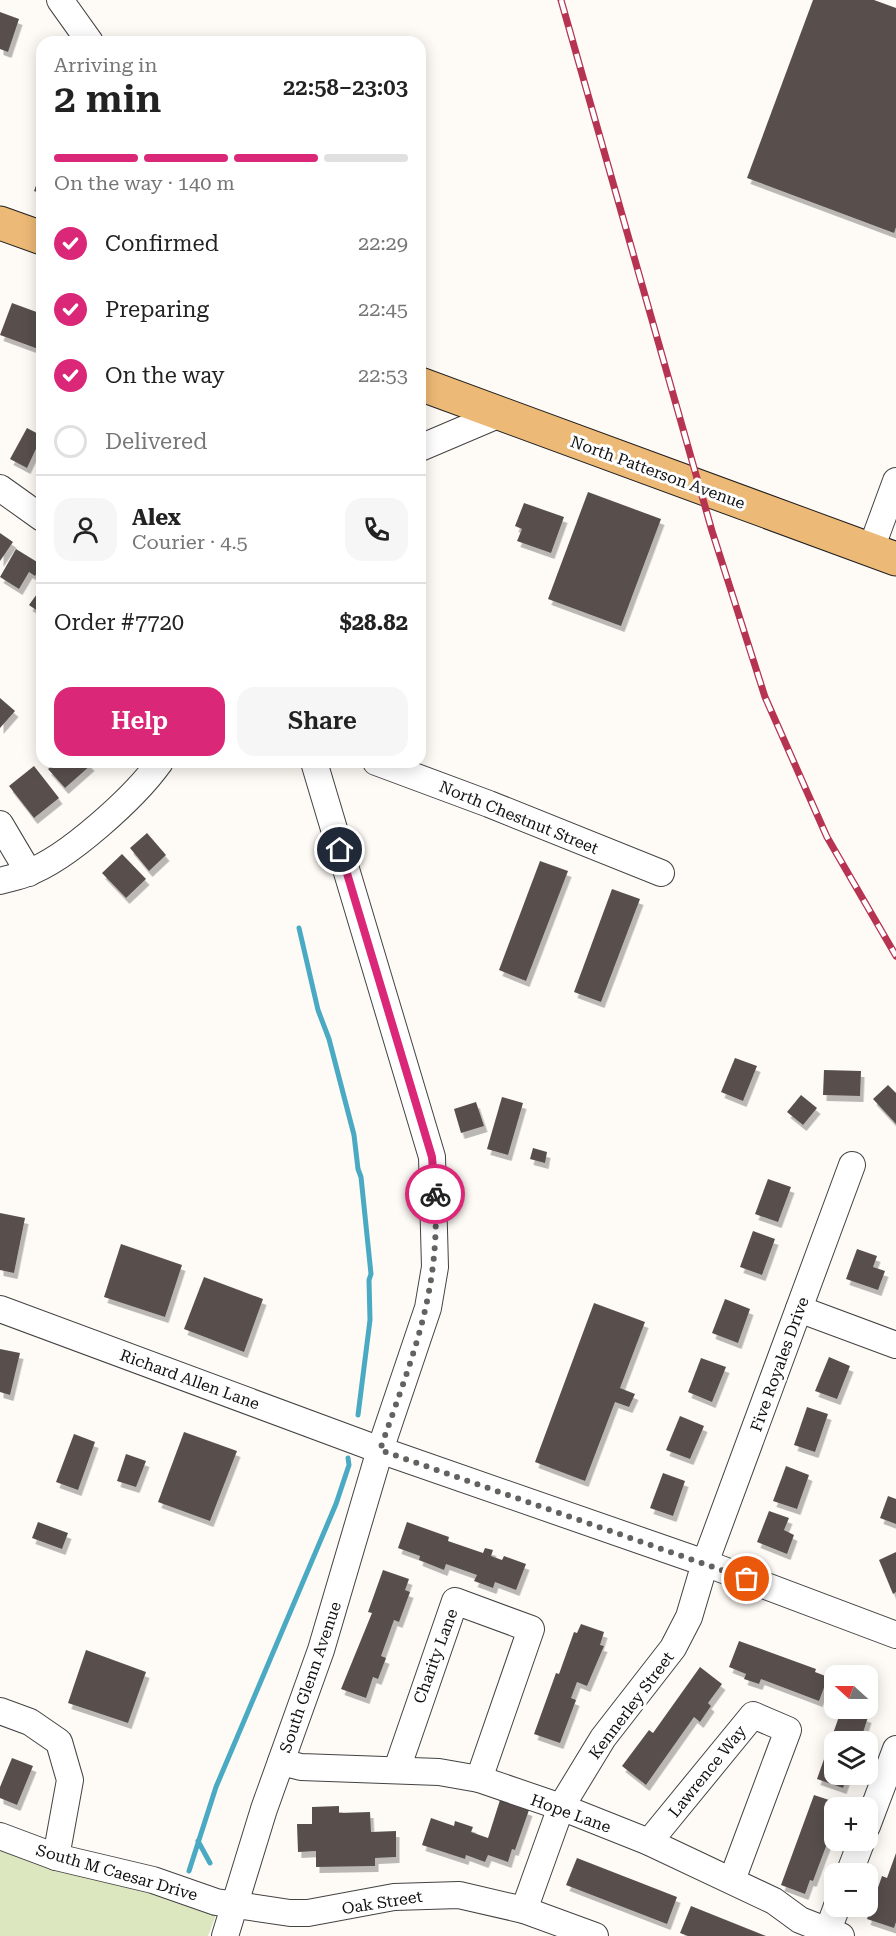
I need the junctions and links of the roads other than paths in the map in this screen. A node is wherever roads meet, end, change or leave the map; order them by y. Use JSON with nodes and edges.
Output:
{"nodes":[{"id":1,"x":60,"y":0,"type":"edge"},
{"id":2,"x":86,"y":36,"type":"edge"},
{"id":3,"x":0,"y":223,"type":"edge"},
{"id":4,"x":36,"y":236,"type":"edge"},
{"id":5,"x":426,"y":386,"type":"edge"},
{"id":6,"x":500,"y":414,"type":"junction"},
{"id":7,"x":426,"y":445,"type":"edge"},
{"id":8,"x":896,"y":481,"type":"edge"},
{"id":9,"x":0,"y":488,"type":"edge"},
{"id":10,"x":36,"y":514,"type":"edge"},
{"id":11,"x":883,"y":554,"type":"edge"},
{"id":12,"x":156,"y":768,"type":"edge"},
{"id":13,"x":316,"y":768,"type":"edge"},
{"id":14,"x":392,"y":768,"type":"edge"},
{"id":15,"x":0,"y":824,"type":"edge"},
{"id":16,"x":28,"y":873,"type":"junction"},
{"id":17,"x":661,"y":873,"type":"dead end"},
{"id":18,"x":0,"y":880,"type":"edge"},
{"id":19,"x":852,"y":1165,"type":"dead end"},
{"id":20,"x":0,"y":1309,"type":"edge"},
{"id":21,"x":799,"y":1309,"type":"junction"},
{"id":22,"x":896,"y":1345,"type":"edge"},
{"id":23,"x":380,"y":1450,"type":"junction"},
{"id":24,"x":705,"y":1563,"type":"junction"},
{"id":25,"x":896,"y":1635,"type":"edge"},
{"id":26,"x":0,"y":1711,"type":"edge"},
{"id":27,"x":896,"y":1749,"type":"edge"},
{"id":28,"x":281,"y":1762,"type":"junction"},
{"id":29,"x":397,"y":1769,"type":"junction"},
{"id":30,"x":479,"y":1779,"type":"junction"},
{"id":31,"x":878,"y":1797,"type":"edge"},
{"id":32,"x":561,"y":1807,"type":"junction"},
{"id":33,"x":0,"y":1836,"type":"edge"},
{"id":34,"x":649,"y":1842,"type":"junction"},
{"id":35,"x":56,"y":1857,"type":"junction"},
{"id":36,"x":732,"y":1880,"type":"junction"},
{"id":37,"x":235,"y":1904,"type":"junction"},
{"id":38,"x":524,"y":1910,"type":"junction"},
{"id":39,"x":835,"y":1917,"type":"edge"},
{"id":40,"x":831,"y":1935,"type":"edge"},
{"id":41,"x":225,"y":1936,"type":"edge"},
{"id":42,"x":596,"y":1936,"type":"edge"}],
"edges":[{"from":1,"to":2,"type":"street"},
{"from":3,"to":4,"type":"main road"},
{"from":5,"to":6,"type":"main road","name":"North Patterson Avenue"},
{"from":6,"to":7,"type":"street"},
{"from":6,"to":11,"type":"main road","name":"North Patterson Avenue"},
{"from":8,"to":11,"type":"street"},
{"from":9,"to":10,"type":"street"},
{"from":12,"to":16,"type":"street"},
{"from":13,"to":23,"type":"street","name":"South Glenn Avenue"},
{"from":14,"to":17,"type":"street","name":"North Chestnut Street"},
{"from":15,"to":16,"type":"street"},
{"from":16,"to":18,"type":"street"},
{"from":19,"to":21,"type":"street","name":"Five Royales Drive"},
{"from":20,"to":23,"type":"street","name":"Richard Allen Lane"},
{"from":21,"to":22,"type":"street"},
{"from":21,"to":24,"type":"street","name":"Five Royales Drive"},
{"from":23,"to":24,"type":"street","name":"Richard Allen Lane"},
{"from":23,"to":28,"type":"street","name":"South Glenn Avenue"},
{"from":24,"to":25,"type":"street","name":"Richard Allen Lane"},
{"from":24,"to":32,"type":"street","name":"Kennerley Street"},
{"from":26,"to":35,"type":"street"},
{"from":27,"to":31,"type":"street"},
{"from":28,"to":29,"type":"street","name":"Hope Lane"},
{"from":28,"to":37,"type":"street","name":"South Glenn Avenue"},
{"from":29,"to":30,"type":"street","name":"Hope Lane"},
{"from":29,"to":30,"type":"street","name":"Charity Lane"},
{"from":30,"to":32,"type":"street","name":"Hope Lane"},
{"from":32,"to":34,"type":"street","name":"Hope Lane"},
{"from":32,"to":38,"type":"street","name":"Kennerley Street"},
{"from":33,"to":35,"type":"street","name":"South M Caesar Drive"},
{"from":34,"to":36,"type":"street","name":"Hope Lane"},
{"from":34,"to":36,"type":"street","name":"Lawrence Way"},
{"from":35,"to":37,"type":"street","name":"South M Caesar Drive"},
{"from":36,"to":40,"type":"street","name":"Hope Lane"},
{"from":37,"to":38,"type":"street","name":"Oak Street"},
{"from":37,"to":41,"type":"street","name":"South Glenn Avenue"},
{"from":38,"to":42,"type":"street","name":"Oak Street"},
{"from":39,"to":40,"type":"street"}]}
